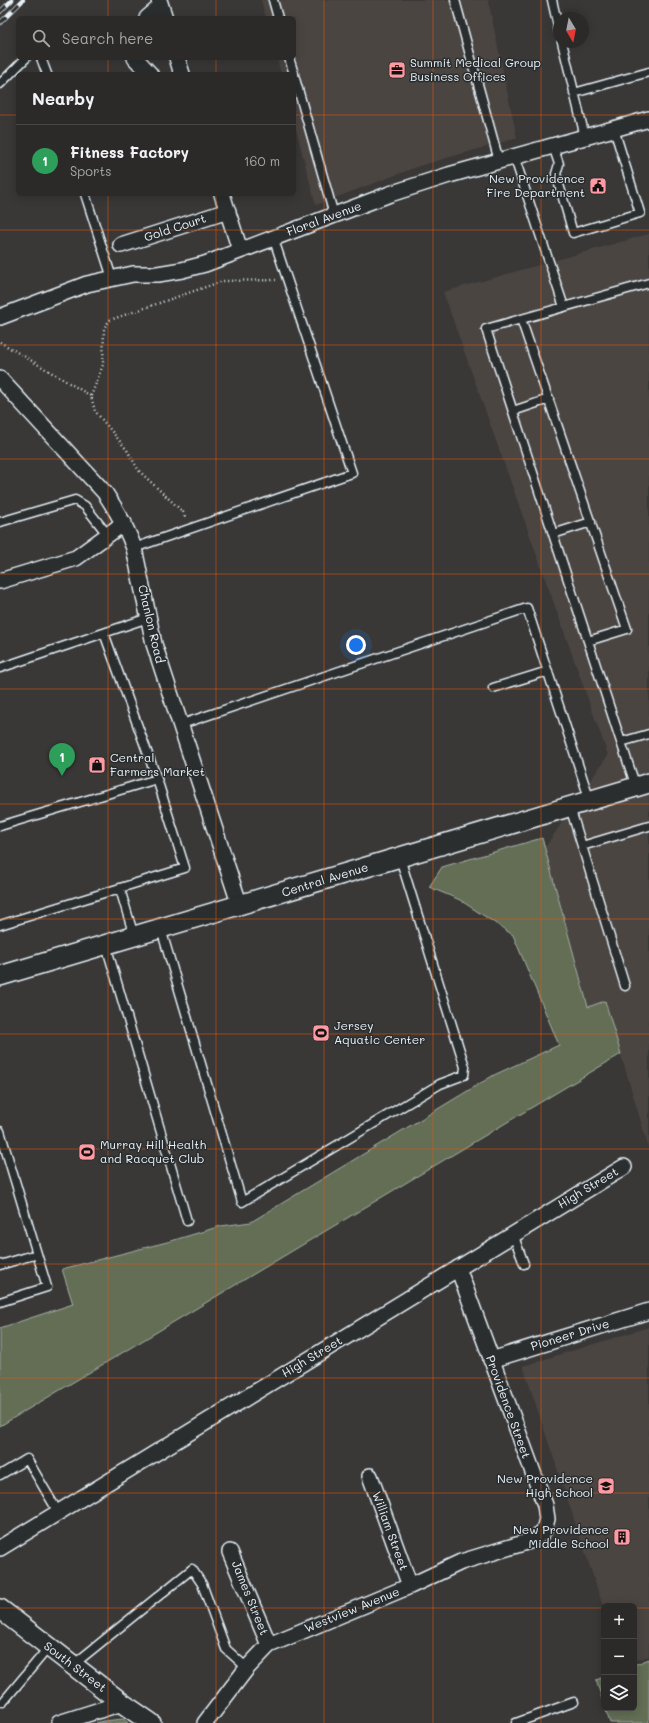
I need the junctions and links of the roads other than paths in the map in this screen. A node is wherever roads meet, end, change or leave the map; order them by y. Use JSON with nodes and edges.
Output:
{"nodes":[{"id":1,"x":273,"y":0,"type":"edge"},
{"id":2,"x":455,"y":0,"type":"edge"},
{"id":3,"x":552,"y":0,"type":"edge"},
{"id":4,"x":161,"y":8,"type":"edge"},
{"id":5,"x":555,"y":12,"type":"edge"},
{"id":6,"x":150,"y":16,"type":"edge"},
{"id":7,"x":277,"y":16,"type":"edge"},
{"id":8,"x":563,"y":48,"type":"edge"},
{"id":9,"x":24,"y":60,"type":"edge"},
{"id":10,"x":43,"y":60,"type":"edge"},
{"id":11,"x":137,"y":60,"type":"edge"},
{"id":12,"x":178,"y":60,"type":"edge"},
{"id":13,"x":290,"y":60,"type":"edge"},
{"id":14,"x":46,"y":72,"type":"edge"},
{"id":15,"x":148,"y":72,"type":"edge"},
{"id":16,"x":181,"y":72,"type":"edge"},
{"id":17,"x":293,"y":72,"type":"edge"},
{"id":18,"x":649,"y":72,"type":"edge"},
{"id":19,"x":296,"y":82,"type":"edge"},
{"id":20,"x":0,"y":84,"type":"edge"},
{"id":21,"x":574,"y":93,"type":"junction"},
{"id":22,"x":649,"y":119,"type":"edge"},
{"id":23,"x":614,"y":129,"type":"junction"},
{"id":24,"x":584,"y":137,"type":"junction"},
{"id":25,"x":553,"y":146,"type":"junction"},
{"id":26,"x":514,"y":156,"type":"junction"},
{"id":27,"x":499,"y":161,"type":"junction"},
{"id":28,"x":86,"y":196,"type":"edge"},
{"id":29,"x":223,"y":196,"type":"edge"},
{"id":30,"x":228,"y":211,"type":"junction"},
{"id":31,"x":334,"y":215,"type":"junction"},
{"id":32,"x":273,"y":237,"type":"junction"},
{"id":33,"x":122,"y":245,"type":"dead end"},
{"id":34,"x":240,"y":250,"type":"junction"},
{"id":35,"x":112,"y":278,"type":"junction"},
{"id":36,"x":649,"y":283,"type":"edge"},
{"id":37,"x":564,"y":307,"type":"junction"},
{"id":38,"x":0,"y":317,"type":"edge"},
{"id":39,"x":521,"y":319,"type":"junction"},
{"id":40,"x":0,"y":379,"type":"edge"},
{"id":41,"x":549,"y":399,"type":"junction"},
{"id":42,"x":513,"y":411,"type":"junction"},
{"id":43,"x":0,"y":522,"type":"edge"},
{"id":44,"x":591,"y":522,"type":"junction"},
{"id":45,"x":124,"y":523,"type":"junction"},
{"id":46,"x":107,"y":534,"type":"junction"},
{"id":47,"x":553,"y":534,"type":"junction"},
{"id":48,"x":134,"y":548,"type":"junction"},
{"id":49,"x":0,"y":581,"type":"edge"},
{"id":50,"x":148,"y":618,"type":"junction"},
{"id":51,"x":104,"y":633,"type":"junction"},
{"id":52,"x":588,"y":641,"type":"junction"},
{"id":53,"x":0,"y":668,"type":"edge"},
{"id":54,"x":548,"y":671,"type":"junction"},
{"id":55,"x":493,"y":688,"type":"dead end"},
{"id":56,"x":179,"y":725,"type":"junction"},
{"id":57,"x":649,"y":734,"type":"edge"},
{"id":58,"x":621,"y":742,"type":"junction"},
{"id":59,"x":157,"y":780,"type":"junction"},
{"id":60,"x":642,"y":785,"type":"edge"},
{"id":61,"x":590,"y":801,"type":"junction"},
{"id":62,"x":570,"y":807,"type":"junction"},
{"id":63,"x":0,"y":826,"type":"edge"},
{"id":64,"x":649,"y":826,"type":"edge"},
{"id":65,"x":582,"y":846,"type":"junction"},
{"id":66,"x":400,"y":858,"type":"junction"},
{"id":67,"x":120,"y":888,"type":"junction"},
{"id":68,"x":240,"y":906,"type":"junction"},
{"id":69,"x":0,"y":925,"type":"edge"},
{"id":70,"x":161,"y":929,"type":"junction"},
{"id":71,"x":134,"y":937,"type":"junction"},
{"id":72,"x":106,"y":945,"type":"junction"},
{"id":73,"x":0,"y":976,"type":"edge"},
{"id":74,"x":625,"y":986,"type":"dead end"},
{"id":75,"x":0,"y":1131,"type":"edge"},
{"id":76,"x":624,"y":1166,"type":"dead end"},
{"id":77,"x":187,"y":1221,"type":"dead end"},
{"id":78,"x":513,"y":1234,"type":"junction"},
{"id":79,"x":37,"y":1254,"type":"junction"},
{"id":80,"x":524,"y":1264,"type":"dead end"},
{"id":81,"x":0,"y":1265,"type":"edge"},
{"id":82,"x":458,"y":1268,"type":"junction"},
{"id":83,"x":0,"y":1302,"type":"edge"},
{"id":84,"x":649,"y":1311,"type":"edge"},
{"id":85,"x":491,"y":1360,"type":"junction"},
{"id":86,"x":0,"y":1475,"type":"edge"},
{"id":87,"x":370,"y":1476,"type":"dead end"},
{"id":88,"x":58,"y":1512,"type":"junction"},
{"id":89,"x":530,"y":1541,"type":"joint"},
{"id":90,"x":0,"y":1548,"type":"edge"},
{"id":91,"x":230,"y":1552,"type":"dead end"},
{"id":92,"x":410,"y":1586,"type":"junction"},
{"id":93,"x":0,"y":1609,"type":"edge"},
{"id":94,"x":269,"y":1645,"type":"junction"},
{"id":95,"x":49,"y":1647,"type":"junction"},
{"id":96,"x":72,"y":1665,"type":"junction"},
{"id":97,"x":247,"y":1668,"type":"junction"},
{"id":98,"x":3,"y":1702,"type":"dead end"},
{"id":99,"x":574,"y":1702,"type":"dead end"},
{"id":100,"x":122,"y":1703,"type":"junction"},
{"id":101,"x":59,"y":1723,"type":"edge"},
{"id":102,"x":151,"y":1723,"type":"edge"},
{"id":103,"x":205,"y":1723,"type":"edge"},
{"id":104,"x":516,"y":1723,"type":"edge"}],
"edges":[{"from":1,"to":7,"type":"lane"},
{"from":2,"to":27,"type":"lane"},
{"from":3,"to":5,"type":"lane"},
{"from":4,"to":6,"type":"street"},
{"from":8,"to":21,"type":"lane"},
{"from":9,"to":20,"type":"lane"},
{"from":10,"to":14,"type":"lane"},
{"from":11,"to":15,"type":"street"},
{"from":12,"to":16,"type":"street"},
{"from":13,"to":17,"type":"lane"},
{"from":18,"to":21,"type":"lane"},
{"from":19,"to":31,"type":"lane"},
{"from":21,"to":24,"type":"lane"},
{"from":22,"to":23,"type":"street","name":"Floral Avenue"},
{"from":23,"to":24,"type":"street","name":"Floral Avenue"},
{"from":23,"to":25,"type":"lane"},
{"from":24,"to":25,"type":"street","name":"Floral Avenue"},
{"from":25,"to":26,"type":"street","name":"Floral Avenue"},
{"from":26,"to":27,"type":"street","name":"Floral Avenue"},
{"from":26,"to":37,"type":"lane"},
{"from":27,"to":31,"type":"street","name":"Floral Avenue"},
{"from":28,"to":35,"type":"lane"},
{"from":29,"to":30,"type":"street"},
{"from":30,"to":33,"type":"street","name":"Gold Court"},
{"from":30,"to":34,"type":"street"},
{"from":31,"to":32,"type":"street","name":"Floral Avenue"},
{"from":32,"to":34,"type":"street","name":"Floral Avenue"},
{"from":32,"to":48,"type":"lane"},
{"from":34,"to":35,"type":"street","name":"Floral Avenue"},
{"from":35,"to":38,"type":"street","name":"Floral Avenue"},
{"from":36,"to":37,"type":"lane"},
{"from":37,"to":39,"type":"lane"},
{"from":39,"to":41,"type":"lane"},
{"from":39,"to":42,"type":"lane"},
{"from":40,"to":45,"type":"street","name":"Chanlon Road"},
{"from":41,"to":42,"type":"lane"},
{"from":41,"to":44,"type":"lane"},
{"from":42,"to":47,"type":"lane"},
{"from":43,"to":46,"type":"lane"},
{"from":44,"to":47,"type":"lane"},
{"from":44,"to":52,"type":"lane"},
{"from":45,"to":46,"type":"street"},
{"from":45,"to":48,"type":"street","name":"Chanlon Road"},
{"from":46,"to":49,"type":"street"},
{"from":47,"to":52,"type":"lane"},
{"from":48,"to":50,"type":"street","name":"Chanlon Road"},
{"from":50,"to":51,"type":"lane"},
{"from":50,"to":56,"type":"street","name":"Chanlon Road"},
{"from":51,"to":53,"type":"lane"},
{"from":51,"to":59,"type":"lane"},
{"from":52,"to":58,"type":"lane"},
{"from":54,"to":55,"type":"lane"},
{"from":54,"to":56,"type":"lane"},
{"from":54,"to":61,"type":"lane"},
{"from":56,"to":68,"type":"street","name":"Chanlon Road"},
{"from":57,"to":58,"type":"lane"},
{"from":58,"to":60,"type":"lane"},
{"from":59,"to":63,"type":"lane"},
{"from":59,"to":67,"type":"lane"},
{"from":60,"to":61,"type":"street","name":"Central Avenue"},
{"from":61,"to":62,"type":"street","name":"Central Avenue"},
{"from":62,"to":65,"type":"lane"},
{"from":62,"to":66,"type":"street","name":"Central Avenue"},
{"from":64,"to":65,"type":"lane"},
{"from":65,"to":74,"type":"lane"},
{"from":66,"to":68,"type":"street","name":"Central Avenue"},
{"from":66,"to":70,"type":"lane"},
{"from":67,"to":69,"type":"lane"},
{"from":67,"to":71,"type":"lane"},
{"from":68,"to":70,"type":"street","name":"Central Avenue"},
{"from":70,"to":71,"type":"street","name":"Central Avenue"},
{"from":71,"to":72,"type":"street","name":"Central Avenue"},
{"from":72,"to":73,"type":"street","name":"Central Avenue"},
{"from":72,"to":77,"type":"lane"},
{"from":75,"to":79,"type":"lane"},
{"from":76,"to":78,"type":"street","name":"High Street"},
{"from":78,"to":80,"type":"lane"},
{"from":78,"to":82,"type":"street","name":"High Street"},
{"from":79,"to":81,"type":"lane"},
{"from":79,"to":83,"type":"lane"},
{"from":82,"to":85,"type":"street","name":"Providence Street"},
{"from":82,"to":88,"type":"street","name":"High Street"},
{"from":84,"to":85,"type":"street","name":"Pioneer Drive"},
{"from":85,"to":89,"type":"street","name":"Providence Street"},
{"from":86,"to":88,"type":"lane"},
{"from":87,"to":92,"type":"street","name":"William Street"},
{"from":88,"to":90,"type":"street","name":"High Street"},
{"from":89,"to":92,"type":"street","name":"Westview Avenue"},
{"from":91,"to":94,"type":"street","name":"James Street"},
{"from":92,"to":94,"type":"street","name":"Westview Avenue"},
{"from":93,"to":95,"type":"street","name":"South Street"},
{"from":94,"to":97,"type":"street","name":"Westview Avenue"},
{"from":95,"to":96,"type":"street","name":"South Street"},
{"from":95,"to":98,"type":"lane"},
{"from":96,"to":97,"type":"lane"},
{"from":96,"to":100,"type":"street","name":"South Street"},
{"from":97,"to":103,"type":"street","name":"Westview Avenue"},
{"from":99,"to":104,"type":"lane"},
{"from":100,"to":101,"type":"street"},
{"from":100,"to":102,"type":"street","name":"South Street"}]}
